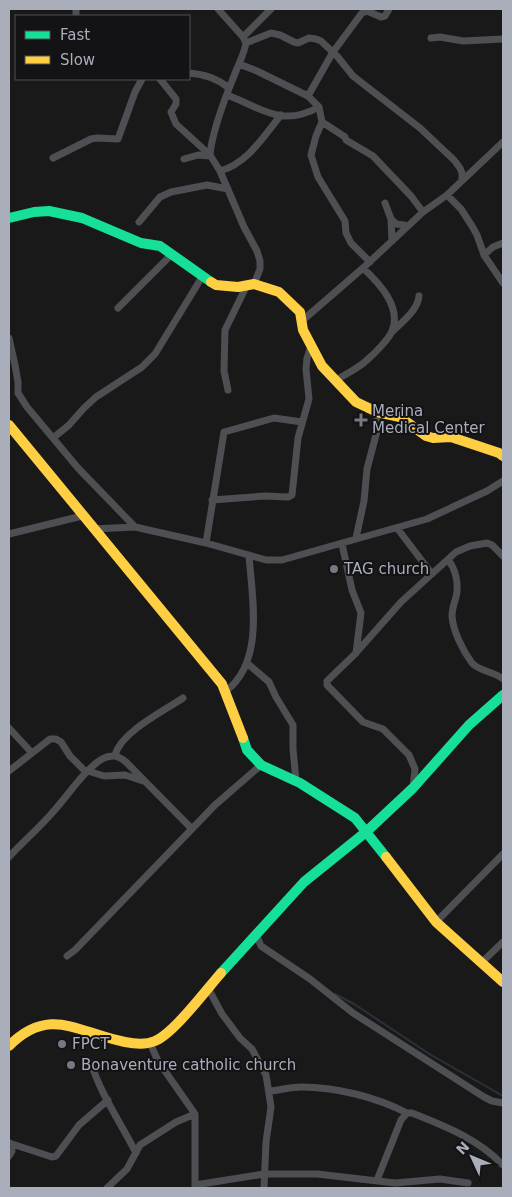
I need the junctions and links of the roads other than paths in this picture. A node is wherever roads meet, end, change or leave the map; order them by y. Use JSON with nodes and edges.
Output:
{"nodes":[{"id":1,"x":218,"y":9,"type":"edge"},
{"id":2,"x":271,"y":9,"type":"edge"},
{"id":3,"x":389,"y":9,"type":"edge"},
{"id":4,"x":431,"y":38,"type":"dead end"},
{"id":5,"x":503,"y":39,"type":"edge"},
{"id":6,"x":245,"y":40,"type":"junction"},
{"id":7,"x":333,"y":52,"type":"junction"},
{"id":8,"x":239,"y":64,"type":"junction"},
{"id":9,"x":190,"y":73,"type":"edge"},
{"id":10,"x":141,"y":80,"type":"edge"},
{"id":11,"x":161,"y":80,"type":"edge"},
{"id":12,"x":228,"y":91,"type":"junction"},
{"id":13,"x":308,"y":96,"type":"junction"},
{"id":14,"x":319,"y":107,"type":"junction"},
{"id":15,"x":281,"y":115,"type":"junction"},
{"id":16,"x":322,"y":122,"type":"junction"},
{"id":17,"x":503,"y":142,"type":"edge"},
{"id":18,"x":210,"y":155,"type":"junction"},
{"id":19,"x":54,"y":158,"type":"dead end"},
{"id":20,"x":184,"y":159,"type":"dead end"},
{"id":21,"x":220,"y":171,"type":"junction"},
{"id":22,"x":462,"y":180,"type":"junction"},
{"id":23,"x":228,"y":189,"type":"junction"},
{"id":24,"x":448,"y":195,"type":"junction"},
{"id":25,"x":385,"y":203,"type":"dead end"},
{"id":26,"x":423,"y":212,"type":"junction"},
{"id":27,"x":9,"y":218,"type":"edge"},
{"id":28,"x":391,"y":218,"type":"junction"},
{"id":29,"x":139,"y":222,"type":"dead end"},
{"id":30,"x":407,"y":227,"type":"junction"},
{"id":31,"x":392,"y":242,"type":"junction"},
{"id":32,"x":503,"y":243,"type":"edge"},
{"id":33,"x":172,"y":254,"type":"junction"},
{"id":34,"x":484,"y":255,"type":"junction"},
{"id":35,"x":370,"y":262,"type":"junction"},
{"id":36,"x":363,"y":268,"type":"junction"},
{"id":37,"x":202,"y":277,"type":"junction"},
{"id":38,"x":503,"y":283,"type":"edge"},
{"id":39,"x":250,"y":284,"type":"junction"},
{"id":40,"x":419,"y":296,"type":"dead end"},
{"id":41,"x":118,"y":308,"type":"dead end"},
{"id":42,"x":302,"y":320,"type":"junction"},
{"id":43,"x":392,"y":332,"type":"junction"},
{"id":44,"x":9,"y":338,"type":"edge"},
{"id":45,"x":311,"y":346,"type":"junction"},
{"id":46,"x":335,"y":381,"type":"junction"},
{"id":47,"x":228,"y":390,"type":"dead end"},
{"id":48,"x":377,"y":412,"type":"junction"},
{"id":49,"x":302,"y":422,"type":"junction"},
{"id":50,"x":9,"y":425,"type":"edge"},
{"id":51,"x":53,"y":438,"type":"junction"},
{"id":52,"x":503,"y":456,"type":"edge"},
{"id":53,"x":503,"y":481,"type":"edge"},
{"id":54,"x":212,"y":500,"type":"junction"},
{"id":55,"x":82,"y":516,"type":"junction"},
{"id":56,"x":135,"y":527,"type":"junction"},
{"id":57,"x":396,"y":528,"type":"junction"},
{"id":58,"x":93,"y":529,"type":"junction"},
{"id":59,"x":9,"y":534,"type":"edge"},
{"id":60,"x":356,"y":538,"type":"junction"},
{"id":61,"x":206,"y":543,"type":"junction"},
{"id":62,"x":342,"y":544,"type":"junction"},
{"id":63,"x":249,"y":555,"type":"junction"},
{"id":64,"x":503,"y":556,"type":"edge"},
{"id":65,"x":448,"y":560,"type":"junction"},
{"id":66,"x":432,"y":574,"type":"junction"},
{"id":67,"x":356,"y":654,"type":"junction"},
{"id":68,"x":247,"y":663,"type":"junction"},
{"id":69,"x":503,"y":679,"type":"edge"},
{"id":70,"x":226,"y":691,"type":"junction"},
{"id":71,"x":503,"y":695,"type":"edge"},
{"id":72,"x":183,"y":698,"type":"dead end"},
{"id":73,"x":9,"y":728,"type":"edge"},
{"id":74,"x":32,"y":752,"type":"junction"},
{"id":75,"x":115,"y":755,"type":"junction"},
{"id":76,"x":261,"y":765,"type":"junction"},
{"id":77,"x":9,"y":771,"type":"edge"},
{"id":78,"x":87,"y":772,"type":"junction"},
{"id":79,"x":296,"y":781,"type":"junction"},
{"id":80,"x":147,"y":783,"type":"junction"},
{"id":81,"x":413,"y":788,"type":"junction"},
{"id":82,"x":192,"y":828,"type":"junction"},
{"id":83,"x":366,"y":832,"type":"junction"},
{"id":84,"x":503,"y":854,"type":"edge"},
{"id":85,"x":9,"y":857,"type":"edge"},
{"id":86,"x":436,"y":922,"type":"junction"},
{"id":87,"x":256,"y":934,"type":"junction"},
{"id":88,"x":503,"y":942,"type":"edge"},
{"id":89,"x":66,"y":956,"type":"dead end"},
{"id":90,"x":481,"y":963,"type":"junction"},
{"id":91,"x":503,"y":982,"type":"edge"},
{"id":92,"x":208,"y":988,"type":"junction"},
{"id":93,"x":10,"y":1043,"type":"edge"},
{"id":94,"x":150,"y":1043,"type":"junction"},
{"id":95,"x":91,"y":1063,"type":"dead end"},
{"id":96,"x":270,"y":1091,"type":"junction"},
{"id":97,"x":108,"y":1100,"type":"junction"},
{"id":98,"x":503,"y":1103,"type":"edge"},
{"id":99,"x":407,"y":1113,"type":"junction"},
{"id":100,"x":195,"y":1114,"type":"junction"},
{"id":101,"x":9,"y":1143,"type":"edge"},
{"id":102,"x":136,"y":1153,"type":"junction"},
{"id":103,"x":9,"y":1156,"type":"edge"},
{"id":104,"x":503,"y":1165,"type":"edge"},
{"id":105,"x":264,"y":1174,"type":"junction"},
{"id":106,"x":376,"y":1180,"type":"junction"},
{"id":107,"x":468,"y":1183,"type":"dead end"},
{"id":108,"x":195,"y":1187,"type":"edge"},
{"id":109,"x":107,"y":1188,"type":"edge"},
{"id":110,"x":264,"y":1188,"type":"edge"}],
"edges":[{"from":1,"to":6,"type":"street"},
{"from":2,"to":6,"type":"street"},
{"from":3,"to":7,"type":"street"},
{"from":4,"to":5,"type":"street"},
{"from":6,"to":7,"type":"street"},
{"from":6,"to":8,"type":"street"},
{"from":7,"to":13,"type":"street"},
{"from":7,"to":22,"type":"street"},
{"from":8,"to":12,"type":"street"},
{"from":8,"to":13,"type":"street"},
{"from":9,"to":12,"type":"street"},
{"from":10,"to":19,"type":"street"},
{"from":11,"to":18,"type":"street"},
{"from":12,"to":15,"type":"street"},
{"from":12,"to":18,"type":"street"},
{"from":13,"to":14,"type":"street"},
{"from":14,"to":15,"type":"street"},
{"from":14,"to":16,"type":"street"},
{"from":15,"to":21,"type":"street"},
{"from":16,"to":26,"type":"street"},
{"from":16,"to":35,"type":"street"},
{"from":17,"to":22,"type":"street"},
{"from":18,"to":20,"type":"street"},
{"from":18,"to":21,"type":"street"},
{"from":21,"to":23,"type":"street"},
{"from":22,"to":24,"type":"street"},
{"from":23,"to":29,"type":"street"},
{"from":23,"to":39,"type":"street"},
{"from":24,"to":26,"type":"street"},
{"from":24,"to":34,"type":"street"},
{"from":25,"to":28,"type":"street"},
{"from":26,"to":30,"type":"street"},
{"from":27,"to":33,"type":"street"},
{"from":28,"to":30,"type":"street"},
{"from":28,"to":31,"type":"street"},
{"from":30,"to":31,"type":"street"},
{"from":31,"to":35,"type":"street"},
{"from":32,"to":34,"type":"street"},
{"from":33,"to":37,"type":"street"},
{"from":33,"to":41,"type":"street"},
{"from":34,"to":38,"type":"street"},
{"from":35,"to":36,"type":"street"},
{"from":36,"to":42,"type":"street"},
{"from":36,"to":43,"type":"street"},
{"from":37,"to":39,"type":"street"},
{"from":37,"to":51,"type":"street"},
{"from":39,"to":42,"type":"street"},
{"from":39,"to":47,"type":"street"},
{"from":40,"to":43,"type":"street"},
{"from":42,"to":45,"type":"street"},
{"from":43,"to":46,"type":"street"},
{"from":44,"to":51,"type":"street"},
{"from":45,"to":46,"type":"street"},
{"from":45,"to":49,"type":"street"},
{"from":46,"to":48,"type":"street"},
{"from":48,"to":52,"type":"street"},
{"from":48,"to":60,"type":"street"},
{"from":49,"to":54,"type":"street"},
{"from":49,"to":54,"type":"street"},
{"from":50,"to":55,"type":"street"},
{"from":51,"to":56,"type":"street"},
{"from":53,"to":57,"type":"street"},
{"from":54,"to":61,"type":"street"},
{"from":55,"to":58,"type":"street"},
{"from":55,"to":59,"type":"street"},
{"from":56,"to":58,"type":"street"},
{"from":56,"to":61,"type":"street"},
{"from":57,"to":60,"type":"street"},
{"from":57,"to":66,"type":"street"},
{"from":58,"to":70,"type":"street"},
{"from":60,"to":62,"type":"street"},
{"from":61,"to":63,"type":"street"},
{"from":62,"to":63,"type":"street"},
{"from":62,"to":67,"type":"street"},
{"from":63,"to":68,"type":"street"},
{"from":64,"to":65,"type":"street"},
{"from":65,"to":66,"type":"street"},
{"from":65,"to":69,"type":"street"},
{"from":66,"to":67,"type":"street"},
{"from":67,"to":81,"type":"street"},
{"from":68,"to":70,"type":"street"},
{"from":68,"to":79,"type":"street"},
{"from":70,"to":76,"type":"street"},
{"from":71,"to":81,"type":"street"},
{"from":72,"to":75,"type":"street"},
{"from":73,"to":74,"type":"street"},
{"from":74,"to":77,"type":"street"},
{"from":74,"to":78,"type":"street"},
{"from":75,"to":78,"type":"street"},
{"from":75,"to":80,"type":"street"},
{"from":76,"to":79,"type":"street"},
{"from":76,"to":82,"type":"street"},
{"from":78,"to":80,"type":"street"},
{"from":78,"to":85,"type":"street"},
{"from":79,"to":83,"type":"street"},
{"from":80,"to":82,"type":"street"},
{"from":81,"to":83,"type":"street"},
{"from":82,"to":89,"type":"street"},
{"from":83,"to":86,"type":"street"},
{"from":83,"to":87,"type":"street"},
{"from":84,"to":86,"type":"street"},
{"from":86,"to":90,"type":"street"},
{"from":87,"to":92,"type":"street"},
{"from":87,"to":98,"type":"street"},
{"from":88,"to":90,"type":"street"},
{"from":90,"to":91,"type":"street"},
{"from":92,"to":94,"type":"street"},
{"from":92,"to":96,"type":"street"},
{"from":93,"to":94,"type":"street"},
{"from":94,"to":100,"type":"street"},
{"from":95,"to":97,"type":"street"},
{"from":96,"to":99,"type":"street"},
{"from":96,"to":105,"type":"street"},
{"from":97,"to":101,"type":"street"},
{"from":97,"to":102,"type":"street"},
{"from":99,"to":104,"type":"street"},
{"from":99,"to":106,"type":"street"},
{"from":100,"to":102,"type":"street"},
{"from":100,"to":108,"type":"street"},
{"from":101,"to":103,"type":"street"},
{"from":102,"to":109,"type":"street"},
{"from":105,"to":106,"type":"street"},
{"from":105,"to":108,"type":"street"},
{"from":105,"to":110,"type":"street"},
{"from":106,"to":107,"type":"street"}]}
